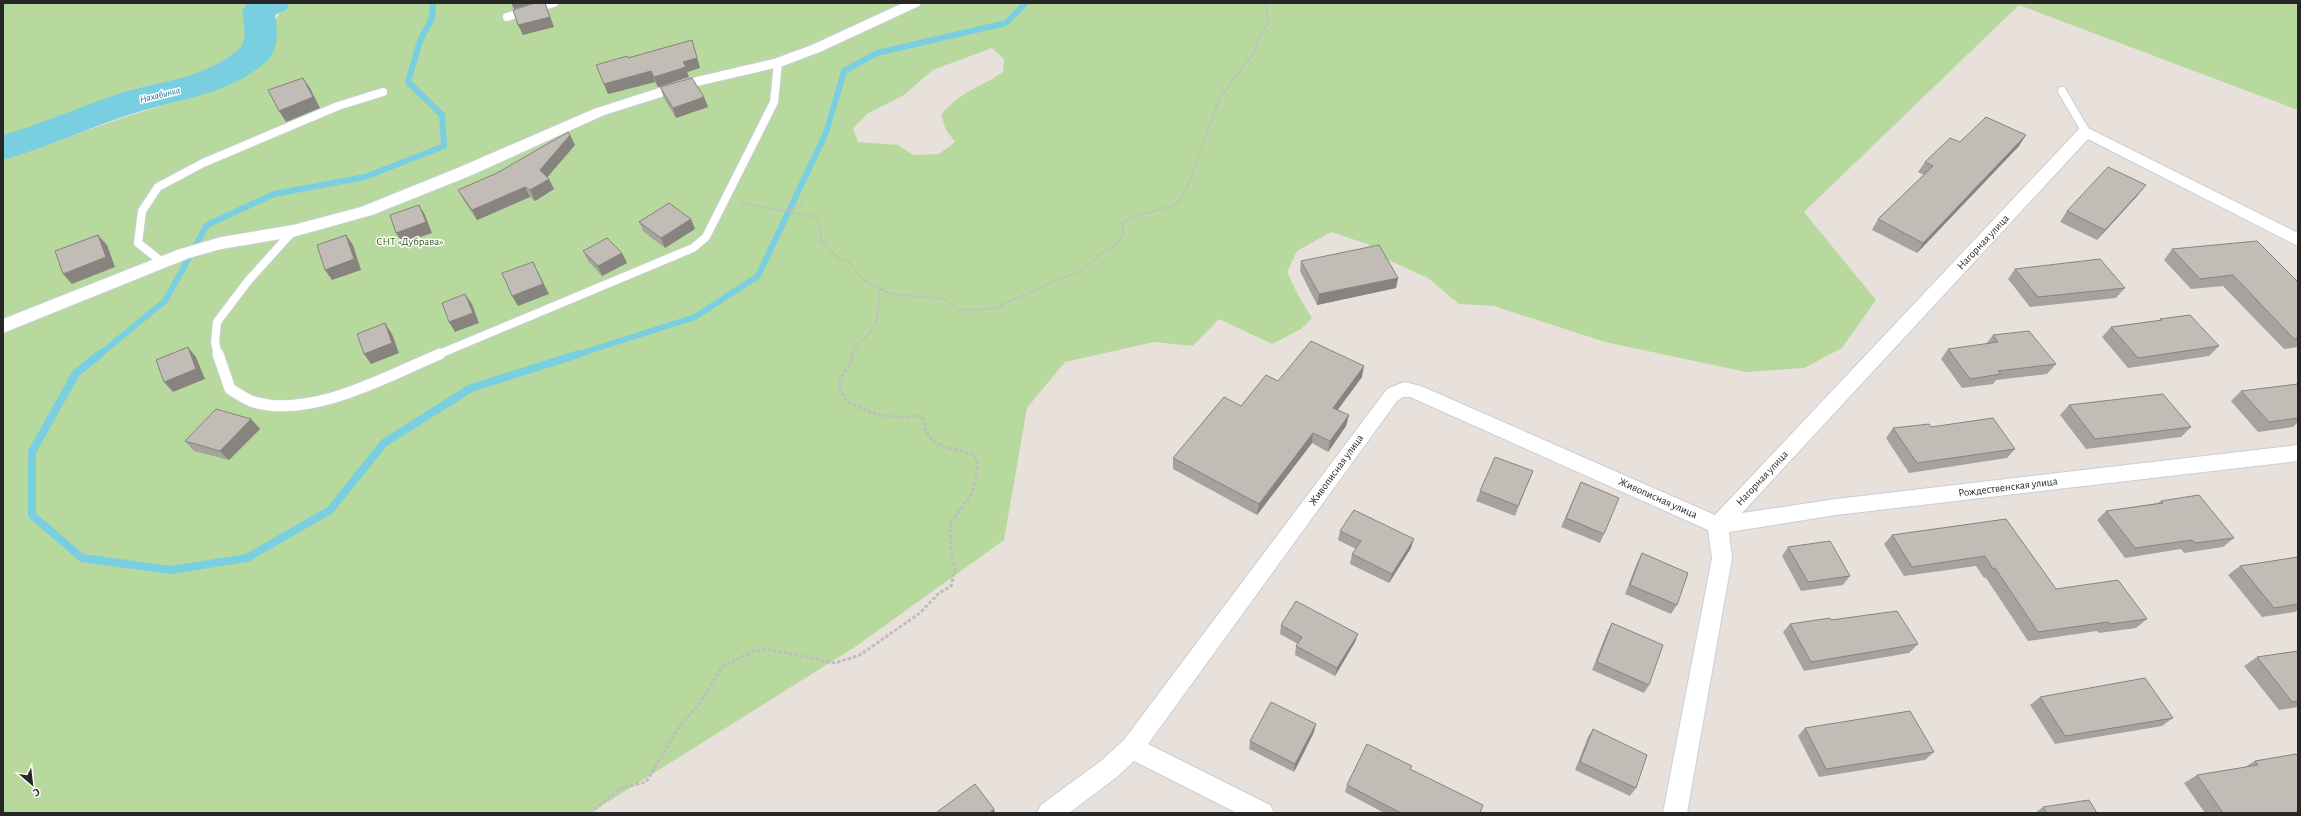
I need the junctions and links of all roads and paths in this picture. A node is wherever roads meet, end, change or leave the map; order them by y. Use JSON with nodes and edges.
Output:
{"nodes":[{"id":1,"x":554,"y":3,"type":"edge"},
{"id":2,"x":914,"y":3,"type":"edge"},
{"id":3,"x":1264,"y":3,"type":"edge"},
{"id":4,"x":507,"y":17,"type":"dead end"},
{"id":5,"x":778,"y":63,"type":"junction"},
{"id":6,"x":2062,"y":91,"type":"dead end"},
{"id":7,"x":383,"y":92,"type":"dead end"},
{"id":8,"x":2086,"y":132,"type":"junction"},
{"id":9,"x":804,"y":202,"type":"dead end"},
{"id":10,"x":755,"y":204,"type":"dead end"},
{"id":11,"x":789,"y":212,"type":"junction"},
{"id":12,"x":294,"y":231,"type":"junction"},
{"id":13,"x":2298,"y":240,"type":"edge"},
{"id":14,"x":162,"y":262,"type":"junction"},
{"id":15,"x":881,"y":289,"type":"junction"},
{"id":16,"x":3,"y":326,"type":"edge"},
{"id":17,"x":2298,"y":453,"type":"edge"},
{"id":18,"x":1718,"y":525,"type":"junction"},
{"id":19,"x":1132,"y":748,"type":"junction"},
{"id":20,"x":590,"y":813,"type":"edge"},
{"id":21,"x":1049,"y":813,"type":"edge"},
{"id":22,"x":1262,"y":813,"type":"edge"},
{"id":23,"x":1675,"y":813,"type":"edge"}],
"edges":[{"from":1,"to":4,"type":"lane"},
{"from":2,"to":5,"type":"street"},
{"from":3,"to":15,"type":"path"},
{"from":5,"to":12,"type":"street"},
{"from":5,"to":12,"type":"lane"},
{"from":6,"to":8,"type":"lane"},
{"from":7,"to":14,"type":"lane"},
{"from":8,"to":13,"type":"street"},
{"from":8,"to":18,"type":"street","name":"Нагорная улица"},
{"from":9,"to":11,"type":"path"},
{"from":10,"to":11,"type":"path"},
{"from":11,"to":15,"type":"path"},
{"from":12,"to":14,"type":"street"},
{"from":14,"to":16,"type":"street"},
{"from":15,"to":20,"type":"path"},
{"from":17,"to":18,"type":"street","name":"Рождественская улица"},
{"from":18,"to":19,"type":"street","name":"Живописная улица"},
{"from":18,"to":23,"type":"street"},
{"from":19,"to":21,"type":"street","name":"Живописная улица"},
{"from":19,"to":22,"type":"street"}]}
